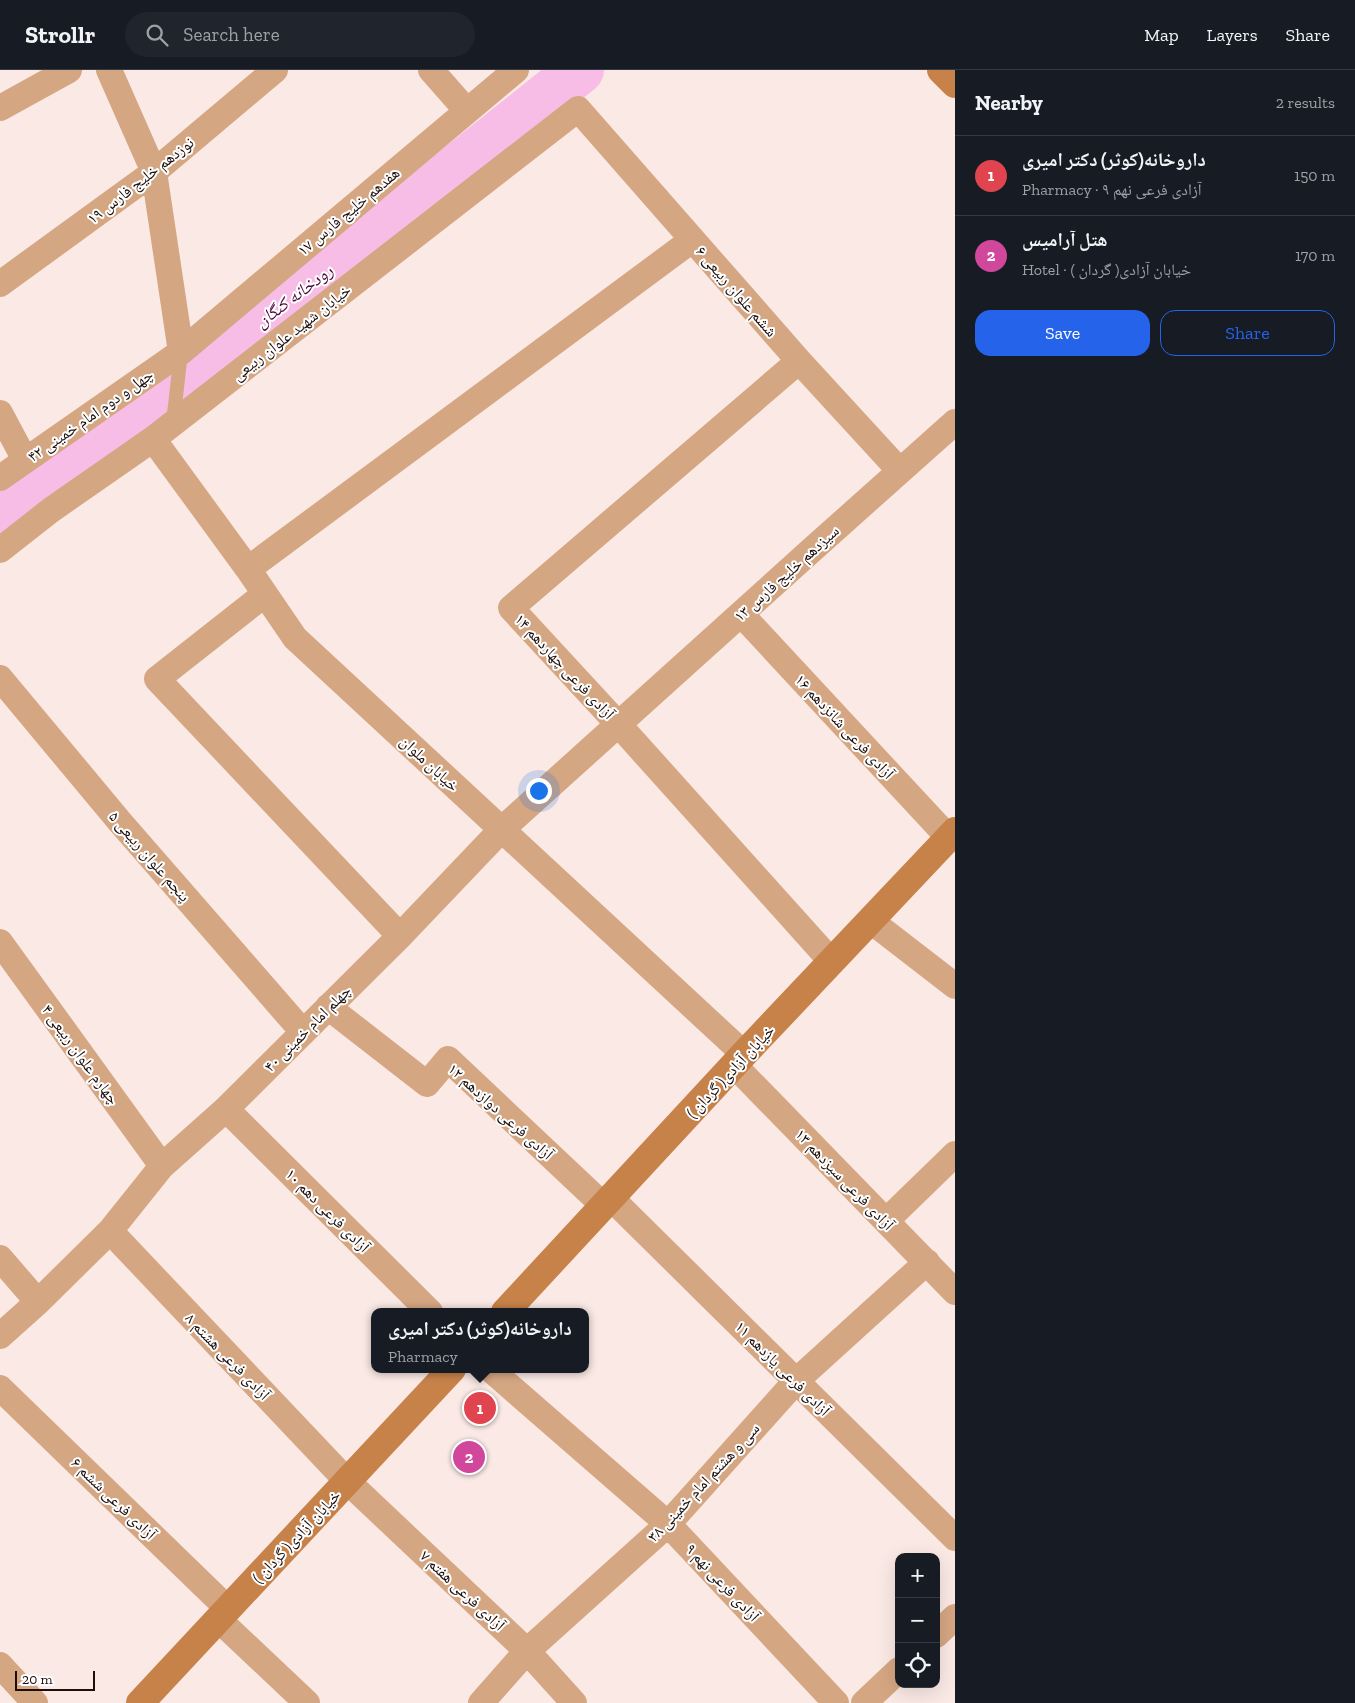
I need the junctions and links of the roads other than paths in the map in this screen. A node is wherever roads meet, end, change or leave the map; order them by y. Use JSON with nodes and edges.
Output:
{"nodes":[{"id":1,"x":69,"y":70,"type":"edge"},
{"id":2,"x":109,"y":70,"type":"edge"},
{"id":3,"x":275,"y":70,"type":"edge"},
{"id":4,"x":431,"y":70,"type":"edge"},
{"id":5,"x":516,"y":70,"type":"edge"},
{"id":6,"x":941,"y":70,"type":"edge"},
{"id":7,"x":955,"y":84,"type":"edge"},
{"id":8,"x":0,"y":108,"type":"edge"},
{"id":9,"x":578,"y":109,"type":"joint"},
{"id":10,"x":467,"y":111,"type":"junction"},
{"id":11,"x":154,"y":172,"type":"junction"},
{"id":12,"x":692,"y":240,"type":"junction"},
{"id":13,"x":0,"y":284,"type":"edge"},
{"id":14,"x":181,"y":352,"type":"junction"},
{"id":15,"x":799,"y":361,"type":"junction"},
{"id":16,"x":0,"y":413,"type":"edge"},
{"id":17,"x":955,"y":422,"type":"edge"},
{"id":18,"x":163,"y":431,"type":"junction"},
{"id":19,"x":25,"y":460,"type":"junction"},
{"id":20,"x":900,"y":471,"type":"junction"},
{"id":21,"x":0,"y":478,"type":"edge"},
{"id":22,"x":0,"y":550,"type":"edge"},
{"id":23,"x":248,"y":569,"type":"junction"},
{"id":24,"x":265,"y":594,"type":"junction"},
{"id":25,"x":741,"y":614,"type":"junction"},
{"id":26,"x":0,"y":678,"type":"edge"},
{"id":27,"x":619,"y":725,"type":"junction"},
{"id":28,"x":501,"y":830,"type":"junction"},
{"id":29,"x":952,"y":835,"type":"edge"},
{"id":30,"x":871,"y":921,"type":"junction"},
{"id":31,"x":400,"y":936,"type":"junction"},
{"id":32,"x":0,"y":942,"type":"edge"},
{"id":33,"x":832,"y":962,"type":"junction"},
{"id":34,"x":955,"y":986,"type":"edge"},
{"id":35,"x":328,"y":1007,"type":"junction"},
{"id":36,"x":303,"y":1032,"type":"junction"},
{"id":37,"x":740,"y":1060,"type":"junction"},
{"id":38,"x":226,"y":1109,"type":"junction"},
{"id":39,"x":955,"y":1154,"type":"edge"},
{"id":40,"x":162,"y":1166,"type":"junction"},
{"id":41,"x":608,"y":1202,"type":"junction"},
{"id":42,"x":886,"y":1220,"type":"junction"},
{"id":43,"x":110,"y":1230,"type":"junction"},
{"id":44,"x":0,"y":1258,"type":"edge"},
{"id":45,"x":927,"y":1262,"type":"junction"},
{"id":46,"x":955,"y":1292,"type":"edge"},
{"id":47,"x":38,"y":1302,"type":"junction"},
{"id":48,"x":426,"y":1308,"type":"edge"},
{"id":49,"x":509,"y":1308,"type":"edge"},
{"id":50,"x":0,"y":1336,"type":"edge"},
{"id":51,"x":448,"y":1373,"type":"edge"},
{"id":52,"x":495,"y":1373,"type":"edge"},
{"id":53,"x":796,"y":1381,"type":"junction"},
{"id":54,"x":0,"y":1388,"type":"edge"},
{"id":55,"x":347,"y":1481,"type":"junction"},
{"id":56,"x":668,"y":1524,"type":"junction"},
{"id":57,"x":955,"y":1538,"type":"edge"},
{"id":58,"x":223,"y":1614,"type":"junction"},
{"id":59,"x":955,"y":1617,"type":"edge"},
{"id":60,"x":940,"y":1631,"type":"edge"},
{"id":61,"x":527,"y":1651,"type":"junction"},
{"id":62,"x":0,"y":1665,"type":"edge"},
{"id":63,"x":895,"y":1674,"type":"edge"},
{"id":64,"x":36,"y":1703,"type":"edge"},
{"id":65,"x":140,"y":1703,"type":"edge"},
{"id":66,"x":307,"y":1703,"type":"edge"},
{"id":67,"x":481,"y":1703,"type":"edge"},
{"id":68,"x":574,"y":1703,"type":"edge"},
{"id":69,"x":836,"y":1703,"type":"edge"},
{"id":70,"x":864,"y":1703,"type":"edge"}],
"edges":[{"from":1,"to":8,"type":"street"},
{"from":2,"to":11,"type":"street"},
{"from":3,"to":11,"type":"street","name":"نوزدهم خلیج فارس ۱۹"},
{"from":4,"to":10,"type":"street"},
{"from":5,"to":10,"type":"street","name":"هفدهم خلیج فارس ۱۷"},
{"from":6,"to":7,"type":"main road"},
{"from":9,"to":12,"type":"street","name":"ششم علوان ربیعی ۶"},
{"from":9,"to":18,"type":"street","name":"خیابان شهید علوان ربیعی"},
{"from":10,"to":14,"type":"street","name":"هفدهم خلیج فارس ۱۷"},
{"from":11,"to":13,"type":"street","name":"نوزدهم خلیج فارس ۱۹"},
{"from":11,"to":14,"type":"street"},
{"from":12,"to":15,"type":"street","name":"ششم علوان ربیعی ۶"},
{"from":12,"to":23,"type":"street"},
{"from":14,"to":18,"type":"lane"},
{"from":14,"to":19,"type":"street","name":"چهل و دوم امام خمینی ۴۲"},
{"from":15,"to":20,"type":"street","name":"ششم علوان ربیعی ۶"},
{"from":15,"to":27,"type":"street","name":"آزادی فرعی چهاردهم ۱۴"},
{"from":16,"to":19,"type":"street"},
{"from":17,"to":20,"type":"street","name":"سیزدهم خلیج فارس ۱۳"},
{"from":18,"to":22,"type":"street","name":"خیابان شهید علوان ربیعی"},
{"from":18,"to":23,"type":"street","name":"خیابان ملوان"},
{"from":19,"to":21,"type":"street","name":"چهل و دوم امام خمینی ۴۲"},
{"from":20,"to":25,"type":"street","name":"سیزدهم خلیج فارس ۱۳"},
{"from":23,"to":24,"type":"street","name":"خیابان ملوان"},
{"from":24,"to":28,"type":"street","name":"خیابان ملوان"},
{"from":24,"to":31,"type":"street"},
{"from":25,"to":27,"type":"street","name":"سیزدهم خلیج فارس ۱۳"},
{"from":25,"to":29,"type":"street","name":"آزادی فرعی شانزدهم ۱۶"},
{"from":26,"to":36,"type":"street","name":"پنجم علوان ربیعی ۵"},
{"from":27,"to":28,"type":"street","name":"چهلم امام خمینی ۴۰"},
{"from":27,"to":33,"type":"street","name":"آزادی فرعی چهاردهم ۱۴"},
{"from":28,"to":31,"type":"street","name":"چهلم امام خمینی ۴۰"},
{"from":28,"to":37,"type":"street","name":"خیابان ملوان"},
{"from":29,"to":30,"type":"main road","name":"خیابان آزادی( گردان )"},
{"from":30,"to":33,"type":"main road","name":"خیابان آزادی( گردان )"},
{"from":30,"to":34,"type":"street"},
{"from":31,"to":35,"type":"street","name":"چهلم امام خمینی ۴۰"},
{"from":32,"to":40,"type":"street","name":"چهارم علوان ربیعی ۴"},
{"from":33,"to":37,"type":"main road","name":"خیابان آزادی( گردان )"},
{"from":35,"to":36,"type":"street","name":"چهلم امام خمینی ۴۰"},
{"from":35,"to":41,"type":"street","name":"آزادی فرعی دوازدهم ۱۲"},
{"from":36,"to":38,"type":"street","name":"چهلم امام خمینی ۴۰"},
{"from":37,"to":41,"type":"main road","name":"خیابان آزادی( گردان )"},
{"from":37,"to":42,"type":"street","name":"آزادی فرعی سیزدهم ۱۳"},
{"from":38,"to":40,"type":"street","name":"چهلم امام خمینی ۴۰"},
{"from":38,"to":48,"type":"street","name":"آزادی فرعی دهم ۱۰"},
{"from":39,"to":42,"type":"street"},
{"from":40,"to":43,"type":"street","name":"چهلم امام خمینی ۴۰"},
{"from":41,"to":49,"type":"main road","name":"خیابان آزادی( گردان )"},
{"from":41,"to":53,"type":"street","name":"آزادی فرعی یازدهم ۱۱"},
{"from":42,"to":45,"type":"street","name":"آزادی فرعی سیزدهم ۱۳"},
{"from":43,"to":47,"type":"street","name":"چهلم امام خمینی ۴۰"},
{"from":43,"to":55,"type":"street","name":"آزادی فرعی هشتم ۸"},
{"from":44,"to":47,"type":"street"},
{"from":45,"to":46,"type":"street","name":"آزادی فرعی سیزدهم ۱۳"},
{"from":45,"to":53,"type":"street","name":"سی و هشتم امام خمینی ۳۸"},
{"from":47,"to":50,"type":"street","name":"چهلم امام خمینی ۴۰"},
{"from":51,"to":55,"type":"main road","name":"خیابان آزادی( گردان )"},
{"from":52,"to":56,"type":"street","name":"آزادی فرعی نهم ۹"},
{"from":53,"to":56,"type":"street","name":"سی و هشتم امام خمینی ۳۸"},
{"from":53,"to":57,"type":"street","name":"آزادی فرعی یازدهم ۱۱"},
{"from":54,"to":58,"type":"street","name":"آزادی فرعی ششم ۶"},
{"from":55,"to":58,"type":"main road","name":"خیابان آزادی( گردان )"},
{"from":55,"to":61,"type":"street","name":"آزادی فرعی هفتم ۷"},
{"from":56,"to":61,"type":"street","name":"سی و هشتم امام خمینی ۳۸"},
{"from":56,"to":69,"type":"street","name":"آزادی فرعی نهم ۹"},
{"from":58,"to":65,"type":"main road","name":"خیابان آزادی( گردان )"},
{"from":58,"to":66,"type":"street","name":"آزادی فرعی ششم ۶"},
{"from":59,"to":60,"type":"street"},
{"from":61,"to":67,"type":"street","name":"سی و هشتم امام خمینی ۳۸"},
{"from":61,"to":68,"type":"street","name":"آزادی فرعی هفتم ۷"},
{"from":62,"to":64,"type":"street"},
{"from":63,"to":70,"type":"street"}]}
